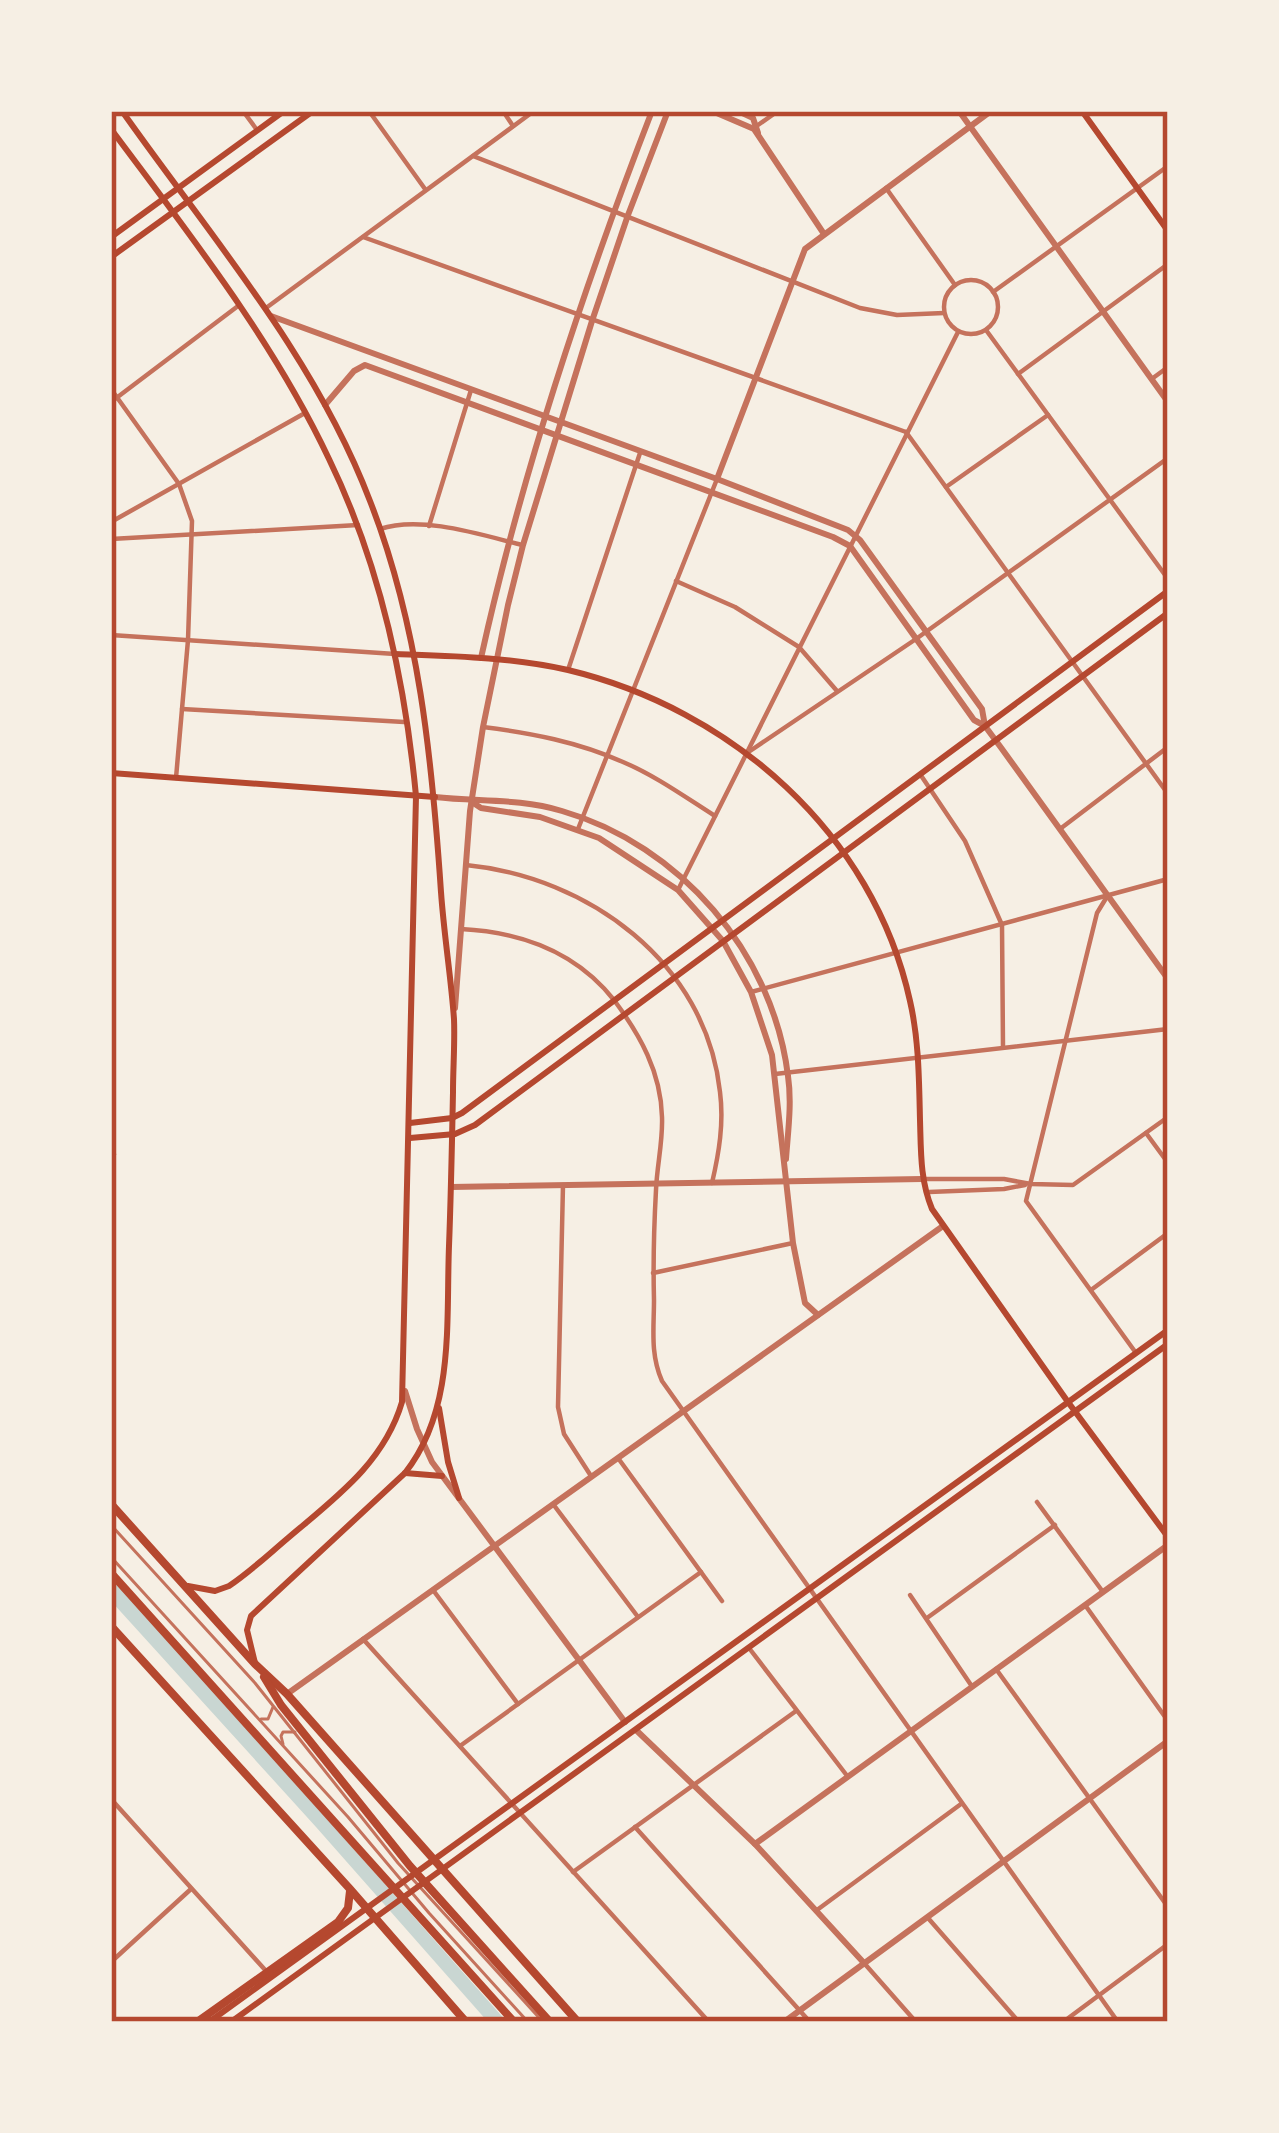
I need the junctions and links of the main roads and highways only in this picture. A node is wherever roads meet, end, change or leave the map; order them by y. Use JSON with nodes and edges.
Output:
{"nodes":[{"id":1,"x":122,"y":111,"type":"edge"},
{"id":2,"x":284,"y":111,"type":"edge"},
{"id":3,"x":313,"y":111,"type":"edge"},
{"id":4,"x":1082,"y":111,"type":"edge"},
{"id":5,"x":111,"y":129,"type":"edge"},
{"id":6,"x":177,"y":189,"type":"junction"},
{"id":7,"x":163,"y":200,"type":"junction"},
{"id":8,"x":188,"y":202,"type":"junction"},
{"id":9,"x":173,"y":213,"type":"junction"},
{"id":10,"x":1168,"y":231,"type":"edge"},
{"id":11,"x":111,"y":236,"type":"edge"},
{"id":12,"x":111,"y":257,"type":"edge"},
{"id":13,"x":1168,"y":591,"type":"edge"},
{"id":14,"x":1168,"y":614,"type":"edge"},
{"id":15,"x":395,"y":654,"type":"junction"},
{"id":16,"x":415,"y":655,"type":"junction"},
{"id":17,"x":111,"y":772,"type":"edge"},
{"id":18,"x":416,"y":796,"type":"junction"},
{"id":19,"x":434,"y":797,"type":"junction"},
{"id":20,"x":833,"y":838,"type":"junction"},
{"id":21,"x":843,"y":852,"type":"junction"},
{"id":22,"x":452,"y":1118,"type":"junction"},
{"id":23,"x":410,"y":1123,"type":"junction"},
{"id":24,"x":452,"y":1135,"type":"junction"},
{"id":25,"x":410,"y":1138,"type":"junction"},
{"id":26,"x":1168,"y":1330,"type":"edge"},
{"id":27,"x":1168,"y":1344,"type":"edge"},
{"id":28,"x":1068,"y":1402,"type":"junction"},
{"id":29,"x":439,"y":1408,"type":"junction"},
{"id":30,"x":1075,"y":1411,"type":"junction"},
{"id":31,"x":405,"y":1473,"type":"junction"},
{"id":32,"x":442,"y":1476,"type":"road end"},
{"id":33,"x":459,"y":1498,"type":"road end"},
{"id":34,"x":111,"y":1504,"type":"edge"},
{"id":35,"x":1168,"y":1541,"type":"edge"},
{"id":36,"x":111,"y":1573,"type":"edge"},
{"id":37,"x":182,"y":1584,"type":"junction"},
{"id":38,"x":111,"y":1626,"type":"edge"},
{"id":39,"x":255,"y":1664,"type":"junction"},
{"id":40,"x":350,"y":1889,"type":"junction"},
{"id":41,"x":197,"y":2022,"type":"edge"},
{"id":42,"x":209,"y":2022,"type":"edge"},
{"id":43,"x":231,"y":2022,"type":"edge"},
{"id":44,"x":466,"y":2022,"type":"edge"},
{"id":45,"x":514,"y":2022,"type":"edge"},
{"id":46,"x":546,"y":2022,"type":"edge"},
{"id":47,"x":578,"y":2022,"type":"edge"}],
"edges":[{"from":1,"to":6,"type":"main road"},
{"from":2,"to":6,"type":"main road"},
{"from":3,"to":8,"type":"main road"},
{"from":4,"to":10,"type":"main road"},
{"from":5,"to":7,"type":"main road"},
{"from":6,"to":7,"type":"main road"},
{"from":6,"to":8,"type":"main road"},
{"from":7,"to":9,"type":"main road"},
{"from":7,"to":11,"type":"main road"},
{"from":8,"to":9,"type":"main road"},
{"from":8,"to":16,"type":"main road"},
{"from":9,"to":12,"type":"main road"},
{"from":9,"to":15,"type":"main road"},
{"from":13,"to":20,"type":"main road"},
{"from":14,"to":21,"type":"main road"},
{"from":15,"to":16,"type":"main road"},
{"from":15,"to":18,"type":"main road"},
{"from":16,"to":19,"type":"main road"},
{"from":16,"to":20,"type":"main road"},
{"from":17,"to":18,"type":"main road"},
{"from":18,"to":19,"type":"main road"},
{"from":18,"to":23,"type":"main road"},
{"from":19,"to":22,"type":"main road"},
{"from":20,"to":21,"type":"main road"},
{"from":20,"to":22,"type":"main road"},
{"from":21,"to":24,"type":"main road"},
{"from":21,"to":28,"type":"main road"},
{"from":22,"to":23,"type":"main road"},
{"from":22,"to":24,"type":"main road"},
{"from":23,"to":25,"type":"main road"},
{"from":24,"to":25,"type":"main road"},
{"from":24,"to":29,"type":"main road"},
{"from":25,"to":37,"type":"main road"},
{"from":26,"to":28,"type":"main road"},
{"from":27,"to":30,"type":"main road"},
{"from":28,"to":30,"type":"main road"},
{"from":28,"to":42,"type":"main road"},
{"from":29,"to":31,"type":"main road"},
{"from":29,"to":33,"type":"main road"},
{"from":30,"to":35,"type":"main road"},
{"from":30,"to":43,"type":"main road"},
{"from":31,"to":32,"type":"main road"},
{"from":31,"to":39,"type":"main road"},
{"from":34,"to":37,"type":"highway"},
{"from":36,"to":45,"type":"highway"},
{"from":37,"to":39,"type":"highway"},
{"from":38,"to":40,"type":"highway"},
{"from":39,"to":46,"type":"highway"},
{"from":39,"to":47,"type":"highway"},
{"from":40,"to":41,"type":"highway"},
{"from":40,"to":44,"type":"highway"}]}
